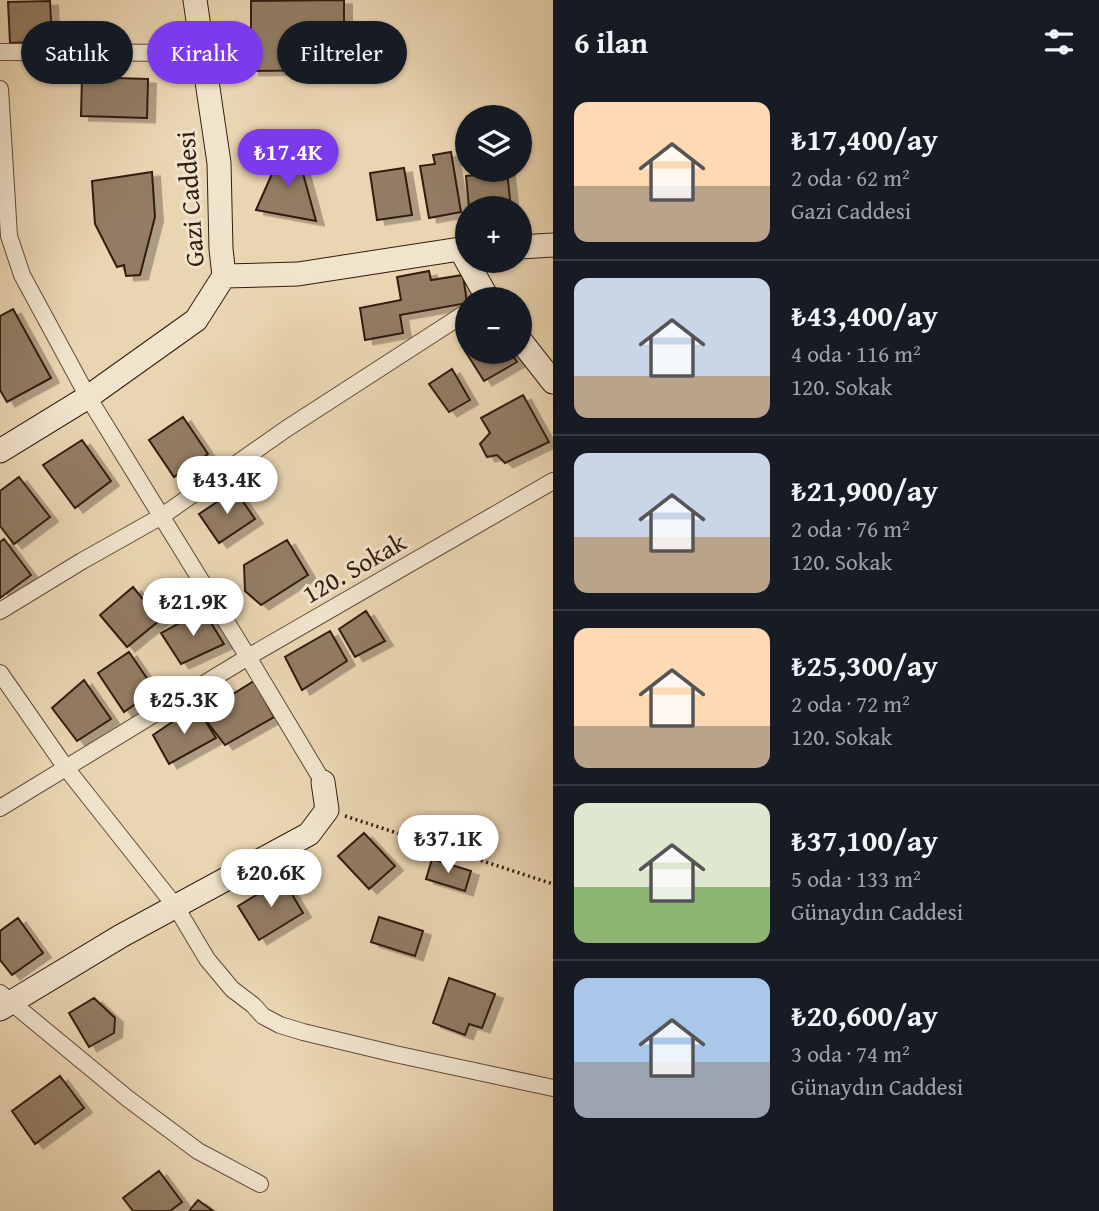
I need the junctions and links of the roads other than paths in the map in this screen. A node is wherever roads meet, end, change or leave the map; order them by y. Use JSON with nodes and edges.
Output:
{"nodes":[{"id":1,"x":195,"y":0,"type":"edge"},
{"id":2,"x":198,"y":21,"type":"edge"},
{"id":3,"x":0,"y":52,"type":"edge"},
{"id":4,"x":147,"y":52,"type":"edge"},
{"id":5,"x":208,"y":84,"type":"edge"},
{"id":6,"x":0,"y":89,"type":"edge"},
{"id":7,"x":553,"y":245,"type":"edge"},
{"id":8,"x":532,"y":246,"type":"edge"},
{"id":9,"x":455,"y":250,"type":"edge"},
{"id":10,"x":224,"y":276,"type":"junction"},
{"id":11,"x":455,"y":320,"type":"edge"},
{"id":12,"x":532,"y":355,"type":"edge"},
{"id":13,"x":553,"y":382,"type":"edge"},
{"id":14,"x":88,"y":397,"type":"junction"},
{"id":15,"x":0,"y":451,"type":"edge"},
{"id":16,"x":553,"y":481,"type":"edge"},
{"id":17,"x":162,"y":516,"type":"junction"},
{"id":18,"x":0,"y":611,"type":"edge"},
{"id":19,"x":248,"y":657,"type":"junction"},
{"id":20,"x":0,"y":673,"type":"edge"},
{"id":21,"x":66,"y":768,"type":"junction"},
{"id":22,"x":323,"y":782,"type":"joint"},
{"id":23,"x":0,"y":808,"type":"edge"},
{"id":24,"x":176,"y":906,"type":"junction"},
{"id":25,"x":4,"y":1001,"type":"edge"},
{"id":26,"x":553,"y":1088,"type":"edge"},
{"id":27,"x":260,"y":1184,"type":"dead end"}],
"edges":[{"from":1,"to":2,"type":"street","name":"Gazi Caddesi"},
{"from":3,"to":4,"type":"street"},
{"from":5,"to":10,"type":"street","name":"Gazi Caddesi"},
{"from":6,"to":14,"type":"street"},
{"from":7,"to":8,"type":"street"},
{"from":9,"to":10,"type":"street"},
{"from":10,"to":14,"type":"street","name":"Gazi Caddesi"},
{"from":11,"to":17,"type":"street"},
{"from":12,"to":13,"type":"street"},
{"from":14,"to":15,"type":"street","name":"Gazi Caddesi"},
{"from":14,"to":17,"type":"street"},
{"from":16,"to":19,"type":"street","name":"120. Sokak"},
{"from":17,"to":18,"type":"street"},
{"from":17,"to":19,"type":"street"},
{"from":19,"to":21,"type":"street","name":"120. Sokak"},
{"from":19,"to":22,"type":"street"},
{"from":20,"to":21,"type":"street"},
{"from":21,"to":23,"type":"street","name":"120. Sokak"},
{"from":21,"to":24,"type":"street"},
{"from":22,"to":24,"type":"street"},
{"from":24,"to":25,"type":"street"},
{"from":24,"to":26,"type":"street"},
{"from":25,"to":27,"type":"street"}]}
